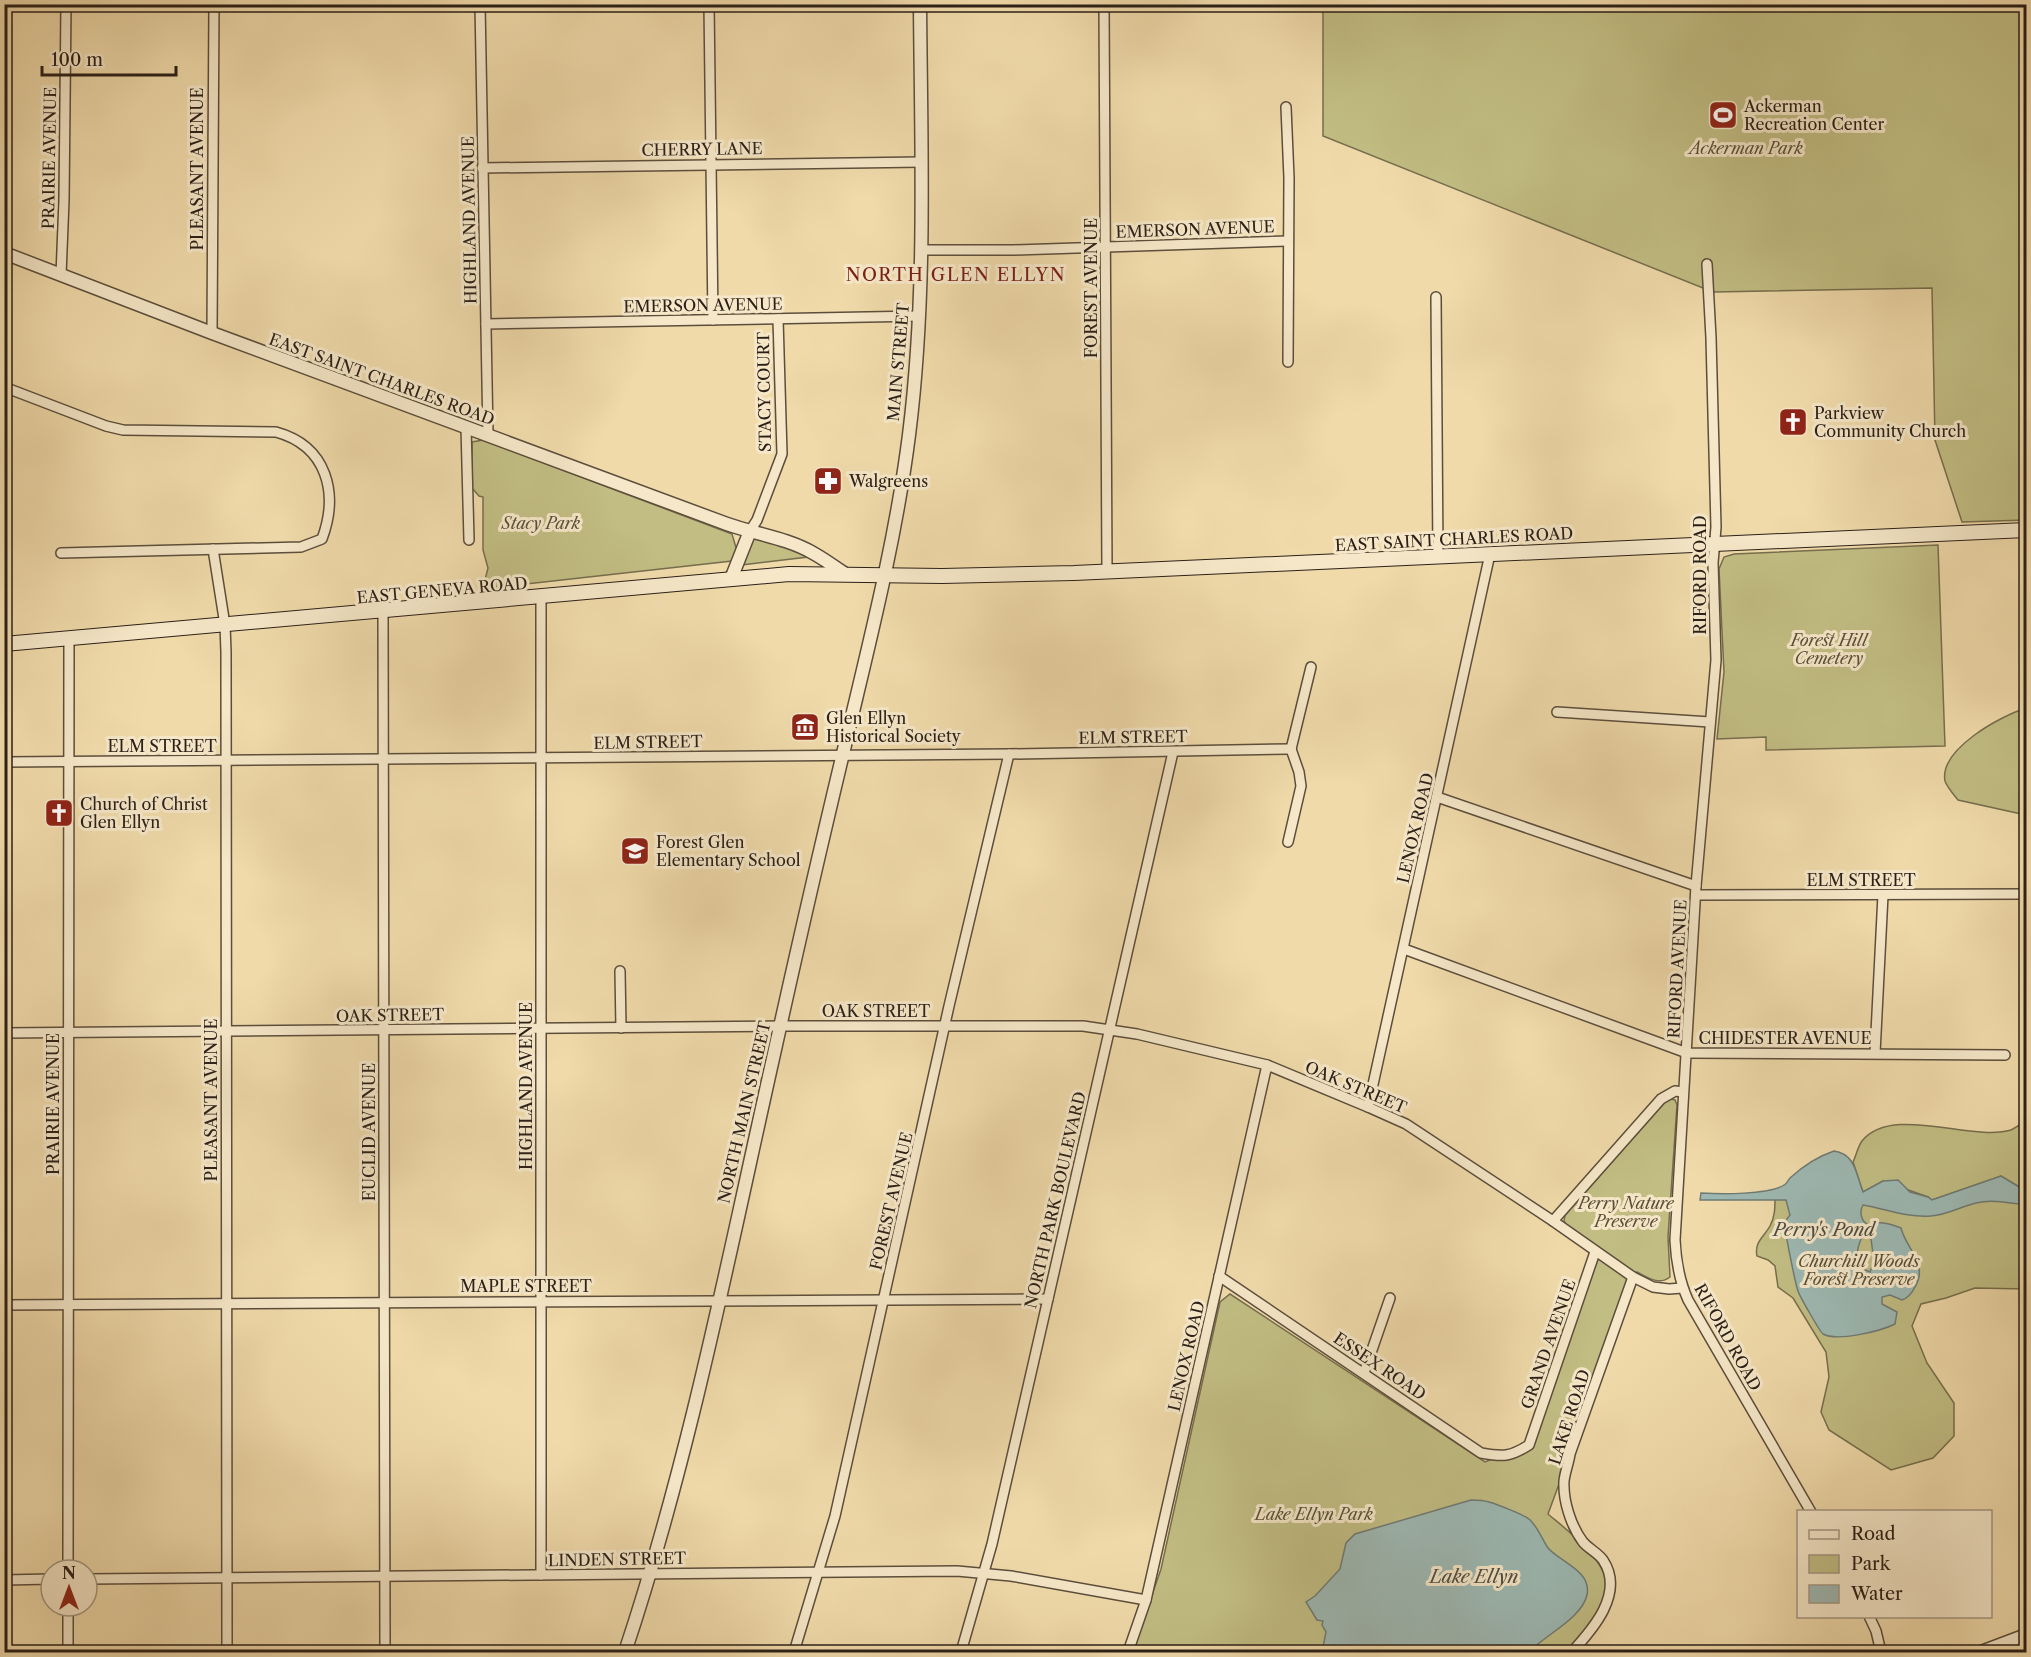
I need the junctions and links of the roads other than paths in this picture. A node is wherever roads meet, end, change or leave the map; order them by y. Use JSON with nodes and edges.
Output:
{"nodes":[{"id":1,"x":66,"y":4,"type":"edge"},
{"id":2,"x":214,"y":4,"type":"edge"},
{"id":3,"x":480,"y":4,"type":"edge"},
{"id":4,"x":709,"y":4,"type":"edge"},
{"id":5,"x":920,"y":4,"type":"edge"},
{"id":6,"x":1104,"y":4,"type":"edge"},
{"id":7,"x":1286,"y":107,"type":"dead end"},
{"id":8,"x":922,"y":162,"type":"junction"},
{"id":9,"x":710,"y":164,"type":"junction"},
{"id":10,"x":482,"y":168,"type":"junction"},
{"id":11,"x":1288,"y":241,"type":"junction"},
{"id":12,"x":1106,"y":248,"type":"junction"},
{"id":13,"x":922,"y":250,"type":"junction"},
{"id":14,"x":4,"y":253,"type":"edge"},
{"id":15,"x":1707,"y":264,"type":"dead end"},
{"id":16,"x":61,"y":275,"type":"junction"},
{"id":17,"x":1436,"y":297,"type":"dead end"},
{"id":18,"x":920,"y":316,"type":"junction"},
{"id":19,"x":778,"y":319,"type":"junction"},
{"id":20,"x":713,"y":320,"type":"junction"},
{"id":21,"x":486,"y":324,"type":"junction"},
{"id":22,"x":212,"y":333,"type":"junction"},
{"id":23,"x":1288,"y":362,"type":"dead end"},
{"id":24,"x":4,"y":387,"type":"edge"},
{"id":25,"x":466,"y":427,"type":"junction"},
{"id":26,"x":488,"y":436,"type":"junction"},
{"id":27,"x":2026,"y":530,"type":"edge"},
{"id":28,"x":750,"y":531,"type":"junction"},
{"id":29,"x":469,"y":540,"type":"dead end"},
{"id":30,"x":1715,"y":544,"type":"junction"},
{"id":31,"x":213,"y":549,"type":"junction"},
{"id":32,"x":61,"y":553,"type":"dead end"},
{"id":33,"x":1490,"y":554,"type":"junction"},
{"id":34,"x":1438,"y":557,"type":"junction"},
{"id":35,"x":1107,"y":571,"type":"junction"},
{"id":36,"x":845,"y":574,"type":"junction"},
{"id":37,"x":883,"y":576,"type":"junction"},
{"id":38,"x":731,"y":579,"type":"junction"},
{"id":39,"x":541,"y":598,"type":"junction"},
{"id":40,"x":383,"y":612,"type":"junction"},
{"id":41,"x":225,"y":625,"type":"junction"},
{"id":42,"x":69,"y":638,"type":"junction"},
{"id":43,"x":4,"y":644,"type":"edge"},
{"id":44,"x":1311,"y":667,"type":"dead end"},
{"id":45,"x":1557,"y":712,"type":"dead end"},
{"id":46,"x":1710,"y":722,"type":"junction"},
{"id":47,"x":1291,"y":749,"type":"junction"},
{"id":48,"x":1173,"y":752,"type":"junction"},
{"id":49,"x":1009,"y":754,"type":"junction"},
{"id":50,"x":843,"y":755,"type":"junction"},
{"id":51,"x":540,"y":758,"type":"junction"},
{"id":52,"x":383,"y":759,"type":"junction"},
{"id":53,"x":225,"y":760,"type":"junction"},
{"id":54,"x":4,"y":762,"type":"edge"},
{"id":55,"x":68,"y":762,"type":"junction"},
{"id":56,"x":1437,"y":797,"type":"junction"},
{"id":57,"x":1288,"y":842,"type":"dead end"},
{"id":58,"x":1696,"y":891,"type":"junction"},
{"id":59,"x":2026,"y":894,"type":"edge"},
{"id":60,"x":1883,"y":895,"type":"junction"},
{"id":61,"x":1404,"y":949,"type":"junction"},
{"id":62,"x":620,"y":971,"type":"dead end"},
{"id":63,"x":780,"y":1026,"type":"junction"},
{"id":64,"x":945,"y":1026,"type":"junction"},
{"id":65,"x":541,"y":1028,"type":"junction"},
{"id":66,"x":621,"y":1028,"type":"junction"},
{"id":67,"x":384,"y":1030,"type":"junction"},
{"id":68,"x":1110,"y":1030,"type":"junction"},
{"id":69,"x":226,"y":1031,"type":"junction"},
{"id":70,"x":68,"y":1032,"type":"junction"},
{"id":71,"x":4,"y":1033,"type":"edge"},
{"id":72,"x":1687,"y":1053,"type":"junction"},
{"id":73,"x":1875,"y":1053,"type":"junction"},
{"id":74,"x":2004,"y":1055,"type":"dead end"},
{"id":75,"x":1267,"y":1065,"type":"junction"},
{"id":76,"x":1683,"y":1092,"type":"junction"},
{"id":77,"x":1368,"y":1107,"type":"junction"},
{"id":78,"x":1553,"y":1221,"type":"junction"},
{"id":79,"x":1595,"y":1252,"type":"junction"},
{"id":80,"x":1219,"y":1276,"type":"junction"},
{"id":81,"x":1633,"y":1277,"type":"junction"},
{"id":82,"x":1682,"y":1287,"type":"junction"},
{"id":83,"x":1390,"y":1298,"type":"dead end"},
{"id":84,"x":718,"y":1299,"type":"junction"},
{"id":85,"x":884,"y":1299,"type":"junction"},
{"id":86,"x":1048,"y":1299,"type":"junction"},
{"id":87,"x":541,"y":1301,"type":"junction"},
{"id":88,"x":383,"y":1302,"type":"junction"},
{"id":89,"x":226,"y":1304,"type":"junction"},
{"id":90,"x":4,"y":1305,"type":"edge"},
{"id":91,"x":68,"y":1305,"type":"junction"},
{"id":92,"x":1364,"y":1373,"type":"junction"},
{"id":93,"x":1529,"y":1445,"type":"joint"},
{"id":94,"x":1810,"y":1510,"type":"edge"},
{"id":95,"x":68,"y":1558,"type":"edge"},
{"id":96,"x":818,"y":1572,"type":"junction"},
{"id":97,"x":650,"y":1574,"type":"junction"},
{"id":98,"x":984,"y":1574,"type":"junction"},
{"id":99,"x":541,"y":1575,"type":"junction"},
{"id":100,"x":383,"y":1576,"type":"junction"},
{"id":101,"x":226,"y":1578,"type":"junction"},
{"id":102,"x":39,"y":1579,"type":"edge"},
{"id":103,"x":99,"y":1579,"type":"edge"},
{"id":104,"x":4,"y":1580,"type":"edge"},
{"id":105,"x":1146,"y":1600,"type":"junction"},
{"id":106,"x":68,"y":1618,"type":"edge"},
{"id":107,"x":1870,"y":1618,"type":"edge"},
{"id":108,"x":2026,"y":1634,"type":"edge"},
{"id":109,"x":68,"y":1653,"type":"edge"},
{"id":110,"x":227,"y":1653,"type":"edge"},
{"id":111,"x":385,"y":1653,"type":"edge"},
{"id":112,"x":625,"y":1653,"type":"edge"},
{"id":113,"x":794,"y":1653,"type":"edge"},
{"id":114,"x":961,"y":1653,"type":"edge"},
{"id":115,"x":1128,"y":1653,"type":"edge"},
{"id":116,"x":1572,"y":1653,"type":"edge"},
{"id":117,"x":1881,"y":1653,"type":"edge"},
{"id":118,"x":1981,"y":1653,"type":"edge"}],
"edges":[{"from":1,"to":16,"type":"street","name":"PRAIRIE AVENUE"},
{"from":2,"to":22,"type":"street","name":"PLEASANT AVENUE"},
{"from":3,"to":10,"type":"street","name":"HIGHLAND AVENUE"},
{"from":4,"to":9,"type":"street"},
{"from":5,"to":8,"type":"street","name":"MAIN STREET"},
{"from":6,"to":12,"type":"street","name":"FOREST AVENUE"},
{"from":7,"to":11,"type":"street"},
{"from":8,"to":9,"type":"street","name":"CHERRY LANE"},
{"from":8,"to":13,"type":"street","name":"MAIN STREET"},
{"from":9,"to":10,"type":"street","name":"CHERRY LANE"},
{"from":9,"to":20,"type":"street"},
{"from":10,"to":21,"type":"street","name":"HIGHLAND AVENUE"},
{"from":11,"to":12,"type":"street","name":"EMERSON AVENUE"},
{"from":11,"to":23,"type":"street"},
{"from":12,"to":13,"type":"street","name":"EMERSON AVENUE"},
{"from":12,"to":35,"type":"street","name":"FOREST AVENUE"},
{"from":13,"to":18,"type":"street","name":"MAIN STREET"},
{"from":14,"to":16,"type":"street","name":"EAST SAINT CHARLES ROAD"},
{"from":15,"to":30,"type":"street","name":"RIFORD ROAD"},
{"from":16,"to":22,"type":"street","name":"EAST SAINT CHARLES ROAD"},
{"from":17,"to":34,"type":"street"},
{"from":18,"to":19,"type":"street","name":"EMERSON AVENUE"},
{"from":18,"to":37,"type":"street","name":"MAIN STREET"},
{"from":19,"to":20,"type":"street","name":"EMERSON AVENUE"},
{"from":19,"to":28,"type":"street","name":"STACY COURT"},
{"from":20,"to":21,"type":"street","name":"EMERSON AVENUE"},
{"from":21,"to":26,"type":"street","name":"HIGHLAND AVENUE"},
{"from":22,"to":25,"type":"street","name":"EAST SAINT CHARLES ROAD"},
{"from":24,"to":31,"type":"street"},
{"from":25,"to":26,"type":"street","name":"EAST SAINT CHARLES ROAD"},
{"from":25,"to":29,"type":"street"},
{"from":26,"to":28,"type":"street","name":"EAST SAINT CHARLES ROAD"},
{"from":27,"to":30,"type":"main road","name":"EAST SAINT CHARLES ROAD"},
{"from":28,"to":36,"type":"street","name":"EAST SAINT CHARLES ROAD"},
{"from":28,"to":38,"type":"street"},
{"from":30,"to":33,"type":"main road","name":"EAST SAINT CHARLES ROAD"},
{"from":30,"to":46,"type":"street","name":"RIFORD ROAD"},
{"from":31,"to":32,"type":"street"},
{"from":31,"to":41,"type":"street","name":"PLEASANT AVENUE"},
{"from":33,"to":34,"type":"main road","name":"EAST SAINT CHARLES ROAD"},
{"from":33,"to":56,"type":"street","name":"LENOX ROAD"},
{"from":34,"to":35,"type":"main road","name":"EAST SAINT CHARLES ROAD"},
{"from":35,"to":37,"type":"main road","name":"EAST SAINT CHARLES ROAD"},
{"from":36,"to":37,"type":"main road","name":"EAST GENEVA ROAD"},
{"from":36,"to":38,"type":"main road","name":"EAST GENEVA ROAD"},
{"from":37,"to":50,"type":"street","name":"NORTH MAIN STREET"},
{"from":38,"to":39,"type":"main road","name":"EAST GENEVA ROAD"},
{"from":39,"to":40,"type":"main road","name":"EAST GENEVA ROAD"},
{"from":39,"to":51,"type":"street","name":"HIGHLAND AVENUE"},
{"from":40,"to":41,"type":"main road","name":"EAST GENEVA ROAD"},
{"from":40,"to":52,"type":"street","name":"EUCLID AVENUE"},
{"from":41,"to":42,"type":"main road","name":"EAST GENEVA ROAD"},
{"from":41,"to":53,"type":"street","name":"PLEASANT AVENUE"},
{"from":42,"to":43,"type":"main road","name":"EAST GENEVA ROAD"},
{"from":42,"to":55,"type":"street","name":"PRAIRIE AVENUE"},
{"from":44,"to":47,"type":"street"},
{"from":45,"to":46,"type":"street"},
{"from":46,"to":58,"type":"street","name":"RIFORD ROAD"},
{"from":47,"to":48,"type":"street","name":"ELM STREET"},
{"from":47,"to":57,"type":"street"},
{"from":48,"to":49,"type":"street","name":"ELM STREET"},
{"from":48,"to":68,"type":"street","name":"NORTH PARK BOULEVARD"},
{"from":49,"to":50,"type":"street","name":"ELM STREET"},
{"from":49,"to":64,"type":"street","name":"FOREST AVENUE"},
{"from":50,"to":51,"type":"street","name":"ELM STREET"},
{"from":50,"to":63,"type":"street","name":"NORTH MAIN STREET"},
{"from":51,"to":52,"type":"street","name":"ELM STREET"},
{"from":51,"to":65,"type":"street","name":"HIGHLAND AVENUE"},
{"from":52,"to":53,"type":"street","name":"ELM STREET"},
{"from":52,"to":67,"type":"street","name":"EUCLID AVENUE"},
{"from":53,"to":55,"type":"street","name":"ELM STREET"},
{"from":53,"to":69,"type":"street","name":"PLEASANT AVENUE"},
{"from":54,"to":55,"type":"street","name":"ELM STREET"},
{"from":55,"to":70,"type":"street","name":"PRAIRIE AVENUE"},
{"from":56,"to":58,"type":"street","name":"ELM STREET"},
{"from":56,"to":61,"type":"street","name":"LENOX ROAD"},
{"from":58,"to":60,"type":"street","name":"ELM STREET"},
{"from":58,"to":72,"type":"street","name":"RIFORD AVENUE"},
{"from":59,"to":60,"type":"street","name":"ELM STREET"},
{"from":60,"to":73,"type":"street"},
{"from":61,"to":72,"type":"street","name":"CHIDESTER AVENUE"},
{"from":61,"to":77,"type":"street","name":"LENOX ROAD"},
{"from":62,"to":66,"type":"street"},
{"from":63,"to":64,"type":"street","name":"OAK STREET"},
{"from":63,"to":66,"type":"street","name":"OAK STREET"},
{"from":63,"to":84,"type":"street","name":"NORTH MAIN STREET"},
{"from":64,"to":68,"type":"street","name":"OAK STREET"},
{"from":64,"to":85,"type":"street","name":"FOREST AVENUE"},
{"from":65,"to":66,"type":"street","name":"OAK STREET"},
{"from":65,"to":67,"type":"street","name":"OAK STREET"},
{"from":65,"to":87,"type":"street","name":"HIGHLAND AVENUE"},
{"from":67,"to":69,"type":"street","name":"OAK STREET"},
{"from":67,"to":88,"type":"street","name":"EUCLID AVENUE"},
{"from":68,"to":75,"type":"street","name":"OAK STREET"},
{"from":68,"to":86,"type":"street","name":"NORTH PARK BOULEVARD"},
{"from":69,"to":70,"type":"street","name":"OAK STREET"},
{"from":69,"to":89,"type":"street","name":"PLEASANT AVENUE"},
{"from":70,"to":71,"type":"street","name":"OAK STREET"},
{"from":70,"to":91,"type":"street","name":"PRAIRIE AVENUE"},
{"from":72,"to":73,"type":"street","name":"CHIDESTER AVENUE"},
{"from":72,"to":76,"type":"street","name":"RIFORD ROAD"},
{"from":73,"to":74,"type":"street","name":"CHIDESTER AVENUE"},
{"from":75,"to":77,"type":"street","name":"OAK STREET"},
{"from":75,"to":80,"type":"street","name":"LENOX ROAD"},
{"from":76,"to":78,"type":"street"},
{"from":76,"to":82,"type":"street","name":"RIFORD ROAD"},
{"from":77,"to":78,"type":"street","name":"OAK STREET"},
{"from":78,"to":79,"type":"street","name":"OAK STREET"},
{"from":79,"to":81,"type":"street","name":"OAK STREET"},
{"from":79,"to":93,"type":"street","name":"GRAND AVENUE"},
{"from":80,"to":92,"type":"street","name":"ESSEX ROAD"},
{"from":80,"to":105,"type":"street","name":"LENOX ROAD"},
{"from":81,"to":82,"type":"street","name":"OAK STREET"},
{"from":81,"to":116,"type":"street","name":"LAKE ROAD"},
{"from":82,"to":94,"type":"street","name":"RIFORD ROAD"},
{"from":83,"to":92,"type":"street"},
{"from":84,"to":85,"type":"street","name":"MAPLE STREET"},
{"from":84,"to":87,"type":"street","name":"MAPLE STREET"},
{"from":84,"to":97,"type":"street","name":"NORTH MAIN STREET"},
{"from":85,"to":86,"type":"street","name":"MAPLE STREET"},
{"from":85,"to":96,"type":"street","name":"FOREST AVENUE"},
{"from":86,"to":98,"type":"street","name":"NORTH PARK BOULEVARD"},
{"from":87,"to":88,"type":"street","name":"MAPLE STREET"},
{"from":87,"to":99,"type":"street","name":"HIGHLAND AVENUE"},
{"from":88,"to":89,"type":"street","name":"MAPLE STREET"},
{"from":88,"to":100,"type":"street","name":"EUCLID AVENUE"},
{"from":89,"to":91,"type":"street","name":"MAPLE STREET"},
{"from":89,"to":101,"type":"street","name":"PLEASANT AVENUE"},
{"from":90,"to":91,"type":"street","name":"MAPLE STREET"},
{"from":91,"to":95,"type":"street","name":"PRAIRIE AVENUE"},
{"from":92,"to":93,"type":"street","name":"ESSEX ROAD"},
{"from":96,"to":97,"type":"street","name":"LINDEN STREET"},
{"from":96,"to":98,"type":"street","name":"LINDEN STREET"},
{"from":96,"to":113,"type":"street","name":"FOREST AVENUE"},
{"from":97,"to":99,"type":"street","name":"LINDEN STREET"},
{"from":97,"to":112,"type":"street","name":"NORTH MAIN STREET"},
{"from":98,"to":105,"type":"street","name":"LINDEN STREET"},
{"from":98,"to":114,"type":"street","name":"NORTH PARK BOULEVARD"},
{"from":99,"to":100,"type":"street","name":"LINDEN STREET"},
{"from":100,"to":101,"type":"street","name":"LINDEN STREET"},
{"from":100,"to":111,"type":"street","name":"EUCLID AVENUE"},
{"from":101,"to":103,"type":"street","name":"LINDEN STREET"},
{"from":101,"to":110,"type":"street","name":"PLEASANT AVENUE"},
{"from":102,"to":104,"type":"street"},
{"from":105,"to":115,"type":"street","name":"LENOX ROAD"},
{"from":106,"to":109,"type":"street"},
{"from":107,"to":117,"type":"street"},
{"from":108,"to":118,"type":"street"}]}
